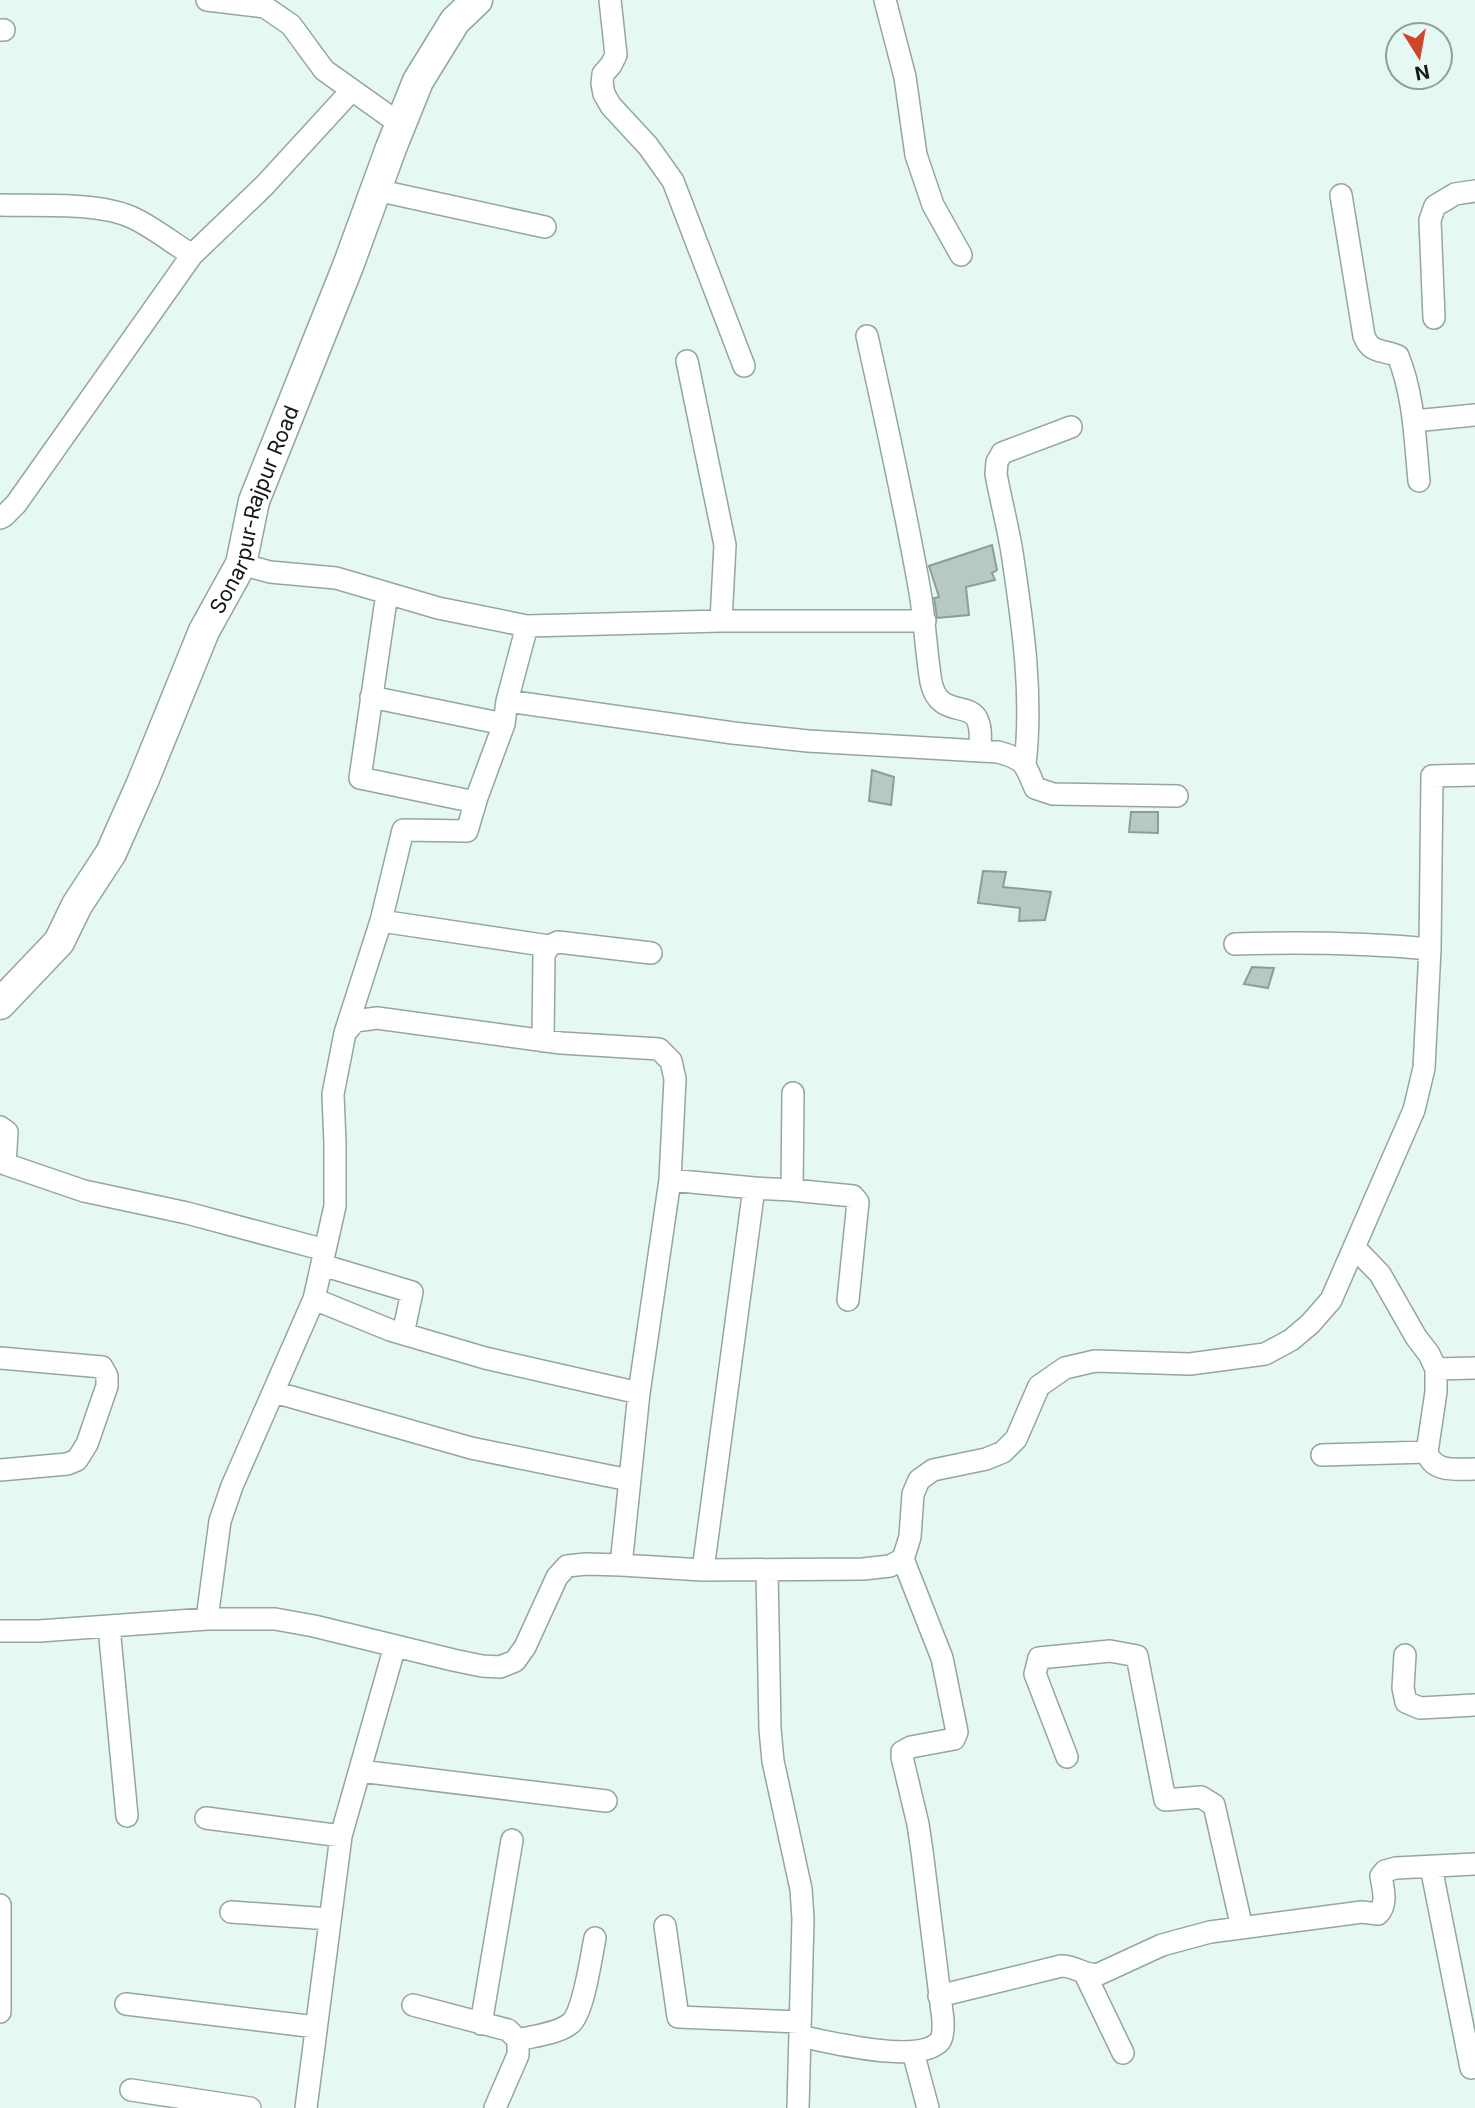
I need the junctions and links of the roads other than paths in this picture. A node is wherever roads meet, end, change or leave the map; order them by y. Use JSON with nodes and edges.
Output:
{"nodes":[{"id":1,"x":207,"y":0,"type":"edge"},
{"id":2,"x":478,"y":0,"type":"edge"},
{"id":3,"x":610,"y":0,"type":"edge"},
{"id":4,"x":886,"y":0,"type":"edge"},
{"id":5,"x":452,"y":11,"type":"edge"},
{"id":6,"x":352,"y":90,"type":"junction"},
{"id":7,"x":400,"y":124,"type":"junction"},
{"id":8,"x":376,"y":190,"type":"junction"},
{"id":9,"x":1475,"y":191,"type":"edge"},
{"id":10,"x":1341,"y":195,"type":"dead end"},
{"id":11,"x":0,"y":205,"type":"edge"},
{"id":12,"x":545,"y":227,"type":"dead end"},
{"id":13,"x":192,"y":255,"type":"junction"},
{"id":14,"x":961,"y":255,"type":"dead end"},
{"id":15,"x":1434,"y":318,"type":"dead end"},
{"id":16,"x":867,"y":336,"type":"dead end"},
{"id":17,"x":687,"y":361,"type":"dead end"},
{"id":18,"x":744,"y":366,"type":"dead end"},
{"id":19,"x":1475,"y":415,"type":"edge"},
{"id":20,"x":1414,"y":421,"type":"junction"},
{"id":21,"x":1071,"y":427,"type":"dead end"},
{"id":22,"x":1419,"y":481,"type":"dead end"},
{"id":23,"x":0,"y":518,"type":"edge"},
{"id":24,"x":242,"y":564,"type":"junction"},
{"id":25,"x":387,"y":593,"type":"junction"},
{"id":26,"x":721,"y":621,"type":"junction"},
{"id":27,"x":925,"y":621,"type":"junction"},
{"id":28,"x":527,"y":626,"type":"junction"},
{"id":29,"x":372,"y":697,"type":"junction"},
{"id":30,"x":508,"y":701,"type":"junction"},
{"id":31,"x":504,"y":724,"type":"junction"},
{"id":32,"x":980,"y":750,"type":"junction"},
{"id":33,"x":1025,"y":764,"type":"junction"},
{"id":34,"x":1475,"y":775,"type":"edge"},
{"id":35,"x":1177,"y":796,"type":"dead end"},
{"id":36,"x":475,"y":802,"type":"junction"},
{"id":37,"x":381,"y":921,"type":"junction"},
{"id":38,"x":1236,"y":944,"type":"dead end"},
{"id":39,"x":549,"y":946,"type":"junction"},
{"id":40,"x":1430,"y":949,"type":"junction"},
{"id":41,"x":651,"y":953,"type":"dead end"},
{"id":42,"x":0,"y":1004,"type":"edge"},
{"id":43,"x":345,"y":1033,"type":"junction"},
{"id":44,"x":543,"y":1041,"type":"junction"},
{"id":45,"x":793,"y":1093,"type":"dead end"},
{"id":46,"x":0,"y":1127,"type":"edge"},
{"id":47,"x":670,"y":1180,"type":"junction"},
{"id":48,"x":754,"y":1188,"type":"junction"},
{"id":49,"x":792,"y":1190,"type":"junction"},
{"id":50,"x":1354,"y":1247,"type":"junction"},
{"id":51,"x":323,"y":1257,"type":"junction"},
{"id":52,"x":314,"y":1299,"type":"junction"},
{"id":53,"x":848,"y":1300,"type":"dead end"},
{"id":54,"x":403,"y":1334,"type":"junction"},
{"id":55,"x":0,"y":1358,"type":"edge"},
{"id":56,"x":1475,"y":1368,"type":"edge"},
{"id":57,"x":1436,"y":1369,"type":"junction"},
{"id":58,"x":274,"y":1392,"type":"junction"},
{"id":59,"x":639,"y":1393,"type":"junction"},
{"id":60,"x":1427,"y":1452,"type":"junction"},
{"id":61,"x":1322,"y":1455,"type":"dead end"},
{"id":62,"x":1475,"y":1469,"type":"edge"},
{"id":63,"x":0,"y":1470,"type":"edge"},
{"id":64,"x":629,"y":1480,"type":"junction"},
{"id":65,"x":903,"y":1559,"type":"junction"},
{"id":66,"x":621,"y":1565,"type":"junction"},
{"id":67,"x":704,"y":1570,"type":"junction"},
{"id":68,"x":767,"y":1570,"type":"junction"},
{"id":69,"x":207,"y":1619,"type":"junction"},
{"id":70,"x":109,"y":1626,"type":"junction"},
{"id":71,"x":0,"y":1631,"type":"edge"},
{"id":72,"x":395,"y":1646,"type":"junction"},
{"id":73,"x":1405,"y":1655,"type":"dead end"},
{"id":74,"x":1475,"y":1705,"type":"edge"},
{"id":75,"x":1066,"y":1756,"type":"dead end"},
{"id":76,"x":360,"y":1771,"type":"junction"},
{"id":77,"x":606,"y":1801,"type":"dead end"},
{"id":78,"x":127,"y":1816,"type":"dead end"},
{"id":79,"x":206,"y":1818,"type":"dead end"},
{"id":80,"x":341,"y":1836,"type":"junction"},
{"id":81,"x":512,"y":1840,"type":"dead end"},
{"id":82,"x":1475,"y":1864,"type":"edge"},
{"id":83,"x":1431,"y":1867,"type":"junction"},
{"id":84,"x":0,"y":1905,"type":"edge"},
{"id":85,"x":231,"y":1912,"type":"dead end"},
{"id":86,"x":330,"y":1919,"type":"junction"},
{"id":87,"x":665,"y":1926,"type":"dead end"},
{"id":88,"x":1242,"y":1928,"type":"junction"},
{"id":89,"x":595,"y":1938,"type":"dead end"},
{"id":90,"x":1085,"y":1973,"type":"junction"},
{"id":91,"x":939,"y":1996,"type":"junction"},
{"id":92,"x":126,"y":2004,"type":"dead end"},
{"id":93,"x":413,"y":2005,"type":"dead end"},
{"id":94,"x":0,"y":2012,"type":"edge"},
{"id":95,"x":481,"y":2024,"type":"junction"},
{"id":96,"x":316,"y":2027,"type":"junction"},
{"id":97,"x":800,"y":2029,"type":"junction"},
{"id":98,"x":518,"y":2040,"type":"junction"},
{"id":99,"x":913,"y":2052,"type":"junction"},
{"id":100,"x":1123,"y":2053,"type":"dead end"},
{"id":101,"x":1471,"y":2068,"type":"dead end"},
{"id":102,"x":131,"y":2090,"type":"dead end"},
{"id":103,"x":501,"y":2107,"type":"edge"},
{"id":104,"x":250,"y":2108,"type":"edge"},
{"id":105,"x":306,"y":2108,"type":"edge"},
{"id":106,"x":798,"y":2108,"type":"edge"},
{"id":107,"x":928,"y":2108,"type":"edge"}],
"edges":[{"from":1,"to":6,"type":"street"},
{"from":2,"to":5,"type":"main road","name":"Sonarpur-Rajpur Road"},
{"from":3,"to":18,"type":"street"},
{"from":4,"to":14,"type":"street"},
{"from":5,"to":7,"type":"main road","name":"Sonarpur-Rajpur Road"},
{"from":6,"to":7,"type":"street"},
{"from":6,"to":13,"type":"street"},
{"from":7,"to":8,"type":"main road","name":"Sonarpur-Rajpur Road"},
{"from":8,"to":12,"type":"street"},
{"from":8,"to":24,"type":"main road","name":"Sonarpur-Rajpur Road"},
{"from":9,"to":15,"type":"street"},
{"from":10,"to":20,"type":"street"},
{"from":11,"to":13,"type":"street"},
{"from":13,"to":23,"type":"street"},
{"from":16,"to":27,"type":"street"},
{"from":17,"to":26,"type":"street"},
{"from":19,"to":20,"type":"street"},
{"from":20,"to":22,"type":"street"},
{"from":21,"to":33,"type":"street"},
{"from":24,"to":25,"type":"street"},
{"from":24,"to":42,"type":"main road","name":"Sonarpur-Rajpur Road"},
{"from":25,"to":28,"type":"street"},
{"from":25,"to":29,"type":"street"},
{"from":26,"to":27,"type":"street"},
{"from":26,"to":28,"type":"street"},
{"from":27,"to":32,"type":"street"},
{"from":28,"to":30,"type":"street"},
{"from":29,"to":31,"type":"street"},
{"from":29,"to":36,"type":"street"},
{"from":30,"to":31,"type":"street"},
{"from":30,"to":32,"type":"street"},
{"from":31,"to":36,"type":"street"},
{"from":32,"to":33,"type":"street"},
{"from":33,"to":35,"type":"street"},
{"from":34,"to":40,"type":"street"},
{"from":36,"to":37,"type":"street"},
{"from":37,"to":39,"type":"street"},
{"from":37,"to":43,"type":"street"},
{"from":38,"to":40,"type":"street"},
{"from":39,"to":41,"type":"street"},
{"from":39,"to":44,"type":"street"},
{"from":40,"to":50,"type":"street"},
{"from":43,"to":44,"type":"street"},
{"from":43,"to":51,"type":"street"},
{"from":44,"to":47,"type":"street"},
{"from":45,"to":49,"type":"street"},
{"from":46,"to":51,"type":"street"},
{"from":47,"to":48,"type":"street"},
{"from":47,"to":59,"type":"street"},
{"from":48,"to":49,"type":"street"},
{"from":48,"to":67,"type":"street"},
{"from":49,"to":53,"type":"street"},
{"from":50,"to":57,"type":"street"},
{"from":50,"to":65,"type":"street"},
{"from":51,"to":52,"type":"street"},
{"from":51,"to":54,"type":"street"},
{"from":52,"to":54,"type":"street"},
{"from":52,"to":58,"type":"street"},
{"from":54,"to":59,"type":"street"},
{"from":55,"to":63,"type":"street"},
{"from":56,"to":57,"type":"street"},
{"from":57,"to":60,"type":"street"},
{"from":58,"to":64,"type":"street"},
{"from":58,"to":69,"type":"street"},
{"from":59,"to":64,"type":"street"},
{"from":60,"to":61,"type":"street"},
{"from":60,"to":62,"type":"street"},
{"from":64,"to":66,"type":"street"},
{"from":65,"to":68,"type":"street"},
{"from":65,"to":91,"type":"street"},
{"from":66,"to":67,"type":"street"},
{"from":66,"to":72,"type":"street"},
{"from":67,"to":68,"type":"street"},
{"from":68,"to":97,"type":"street"},
{"from":69,"to":70,"type":"street"},
{"from":69,"to":72,"type":"street"},
{"from":70,"to":71,"type":"street"},
{"from":70,"to":78,"type":"street"},
{"from":72,"to":76,"type":"street"},
{"from":73,"to":74,"type":"street"},
{"from":75,"to":88,"type":"street"},
{"from":76,"to":77,"type":"street"},
{"from":76,"to":80,"type":"street"},
{"from":79,"to":80,"type":"street"},
{"from":80,"to":86,"type":"street"},
{"from":81,"to":95,"type":"street"},
{"from":82,"to":83,"type":"street"},
{"from":83,"to":88,"type":"street"},
{"from":83,"to":101,"type":"street"},
{"from":84,"to":94,"type":"street"},
{"from":85,"to":86,"type":"street"},
{"from":86,"to":96,"type":"street"},
{"from":87,"to":97,"type":"street"},
{"from":88,"to":90,"type":"street"},
{"from":89,"to":98,"type":"street"},
{"from":90,"to":91,"type":"street"},
{"from":90,"to":100,"type":"street"},
{"from":91,"to":99,"type":"street"},
{"from":92,"to":96,"type":"street"},
{"from":93,"to":95,"type":"street"},
{"from":95,"to":98,"type":"street"},
{"from":96,"to":105,"type":"street"},
{"from":97,"to":99,"type":"street"},
{"from":97,"to":106,"type":"street"},
{"from":98,"to":103,"type":"street"},
{"from":99,"to":107,"type":"street"},
{"from":102,"to":104,"type":"street"}]}
